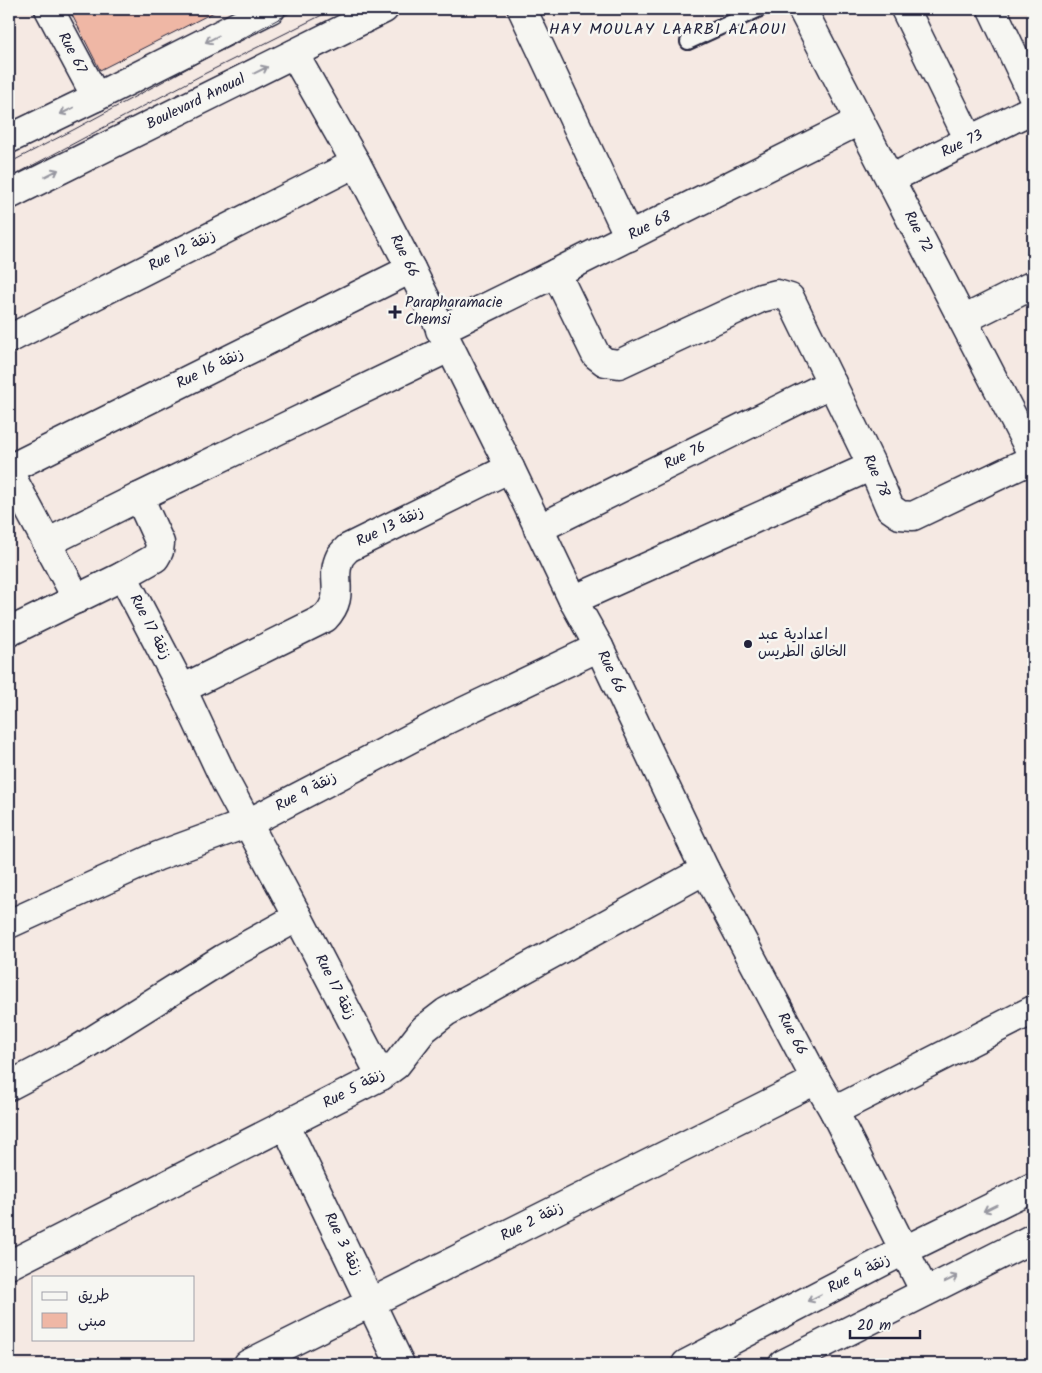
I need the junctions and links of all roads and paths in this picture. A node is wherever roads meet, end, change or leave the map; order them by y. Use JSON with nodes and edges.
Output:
{"nodes":[{"id":1,"x":49,"y":9,"type":"edge"},
{"id":2,"x":271,"y":9,"type":"edge"},
{"id":3,"x":384,"y":9,"type":"edge"},
{"id":4,"x":522,"y":9,"type":"edge"},
{"id":5,"x":760,"y":9,"type":"edge"},
{"id":6,"x":802,"y":9,"type":"edge"},
{"id":7,"x":905,"y":9,"type":"edge"},
{"id":8,"x":992,"y":9,"type":"edge"},
{"id":9,"x":688,"y":42,"type":"dead end"},
{"id":10,"x":294,"y":54,"type":"junction"},
{"id":11,"x":1033,"y":96,"type":"edge"},
{"id":12,"x":96,"y":97,"type":"junction"},
{"id":13,"x":1033,"y":109,"type":"edge"},
{"id":14,"x":859,"y":121,"type":"junction"},
{"id":15,"x":9,"y":139,"type":"edge"},
{"id":16,"x":969,"y":140,"type":"junction"},
{"id":17,"x":356,"y":163,"type":"junction"},
{"id":18,"x":890,"y":179,"type":"junction"},
{"id":19,"x":9,"y":195,"type":"edge"},
{"id":20,"x":629,"y":237,"type":"junction"},
{"id":21,"x":411,"y":269,"type":"junction"},
{"id":22,"x":556,"y":274,"type":"junction"},
{"id":23,"x":1033,"y":286,"type":"edge"},
{"id":24,"x":963,"y":320,"type":"junction"},
{"id":25,"x":9,"y":339,"type":"edge"},
{"id":26,"x":445,"y":339,"type":"junction"},
{"id":27,"x":832,"y":383,"type":"junction"},
{"id":28,"x":1033,"y":458,"type":"edge"},
{"id":29,"x":872,"y":466,"type":"junction"},
{"id":30,"x":510,"y":468,"type":"junction"},
{"id":31,"x":9,"y":470,"type":"edge"},
{"id":32,"x":139,"y":497,"type":"junction"},
{"id":33,"x":538,"y":528,"type":"junction"},
{"id":34,"x":46,"y":543,"type":"junction"},
{"id":35,"x":123,"y":576,"type":"junction"},
{"id":36,"x":77,"y":599,"type":"junction"},
{"id":37,"x":573,"y":600,"type":"junction"},
{"id":38,"x":9,"y":632,"type":"edge"},
{"id":39,"x":598,"y":647,"type":"junction"},
{"id":40,"x":182,"y":689,"type":"junction"},
{"id":41,"x":248,"y":823,"type":"junction"},
{"id":42,"x":705,"y":870,"type":"junction"},
{"id":43,"x":298,"y":917,"type":"junction"},
{"id":44,"x":9,"y":924,"type":"edge"},
{"id":45,"x":1033,"y":1010,"type":"edge"},
{"id":46,"x":381,"y":1076,"type":"junction"},
{"id":47,"x":816,"y":1080,"type":"junction"},
{"id":48,"x":9,"y":1086,"type":"edge"},
{"id":49,"x":834,"y":1111,"type":"junction"},
{"id":50,"x":286,"y":1124,"type":"junction"},
{"id":51,"x":1033,"y":1187,"type":"edge"},
{"id":52,"x":1033,"y":1238,"type":"edge"},
{"id":53,"x":905,"y":1250,"type":"junction"},
{"id":54,"x":9,"y":1265,"type":"edge"},
{"id":55,"x":924,"y":1292,"type":"junction"},
{"id":56,"x":371,"y":1302,"type":"junction"},
{"id":57,"x":248,"y":1364,"type":"edge"},
{"id":58,"x":400,"y":1364,"type":"edge"},
{"id":59,"x":686,"y":1364,"type":"edge"},
{"id":60,"x":783,"y":1364,"type":"edge"}],
"edges":[{"from":1,"to":12,"type":"street","name":"Rue 67"},
{"from":2,"to":12,"type":"street","one_way":true},
{"from":3,"to":10,"type":"street","name":"Boulevard Anoual"},
{"from":4,"to":20,"type":"street"},
{"from":5,"to":9,"type":"lane"},
{"from":6,"to":14,"type":"street","name":"Rue 72"},
{"from":7,"to":16,"type":"street"},
{"from":8,"to":11,"type":"street"},
{"from":10,"to":17,"type":"street","name":"Rue 66"},
{"from":19,"to":10,"type":"street","name":"Boulevard Anoual","one_way":true},
{"from":12,"to":15,"type":"street","one_way":true},
{"from":13,"to":16,"type":"street","name":"Rue 73"},
{"from":14,"to":18,"type":"street","name":"Rue 72"},
{"from":14,"to":20,"type":"street","name":"Rue 68"},
{"from":16,"to":18,"type":"street","name":"Rue 73"},
{"from":17,"to":21,"type":"street","name":"Rue 66"},
{"from":17,"to":25,"type":"street","name":"Rue 12 زنقة"},
{"from":18,"to":24,"type":"street","name":"Rue 72"},
{"from":20,"to":22,"type":"street","name":"Rue 68"},
{"from":21,"to":26,"type":"street","name":"Rue 66"},
{"from":21,"to":31,"type":"street","name":"Rue 16 زنقة"},
{"from":22,"to":26,"type":"street","name":"Rue 68"},
{"from":22,"to":27,"type":"street","name":"Rue 78"},
{"from":23,"to":24,"type":"street"},
{"from":24,"to":28,"type":"street","name":"Rue 72"},
{"from":26,"to":30,"type":"street","name":"Rue 66"},
{"from":26,"to":32,"type":"street"},
{"from":27,"to":29,"type":"street","name":"Rue 78"},
{"from":27,"to":33,"type":"street","name":"Rue 76"},
{"from":28,"to":29,"type":"street","name":"Rue 78"},
{"from":29,"to":37,"type":"street"},
{"from":30,"to":33,"type":"street","name":"Rue 66"},
{"from":30,"to":40,"type":"street","name":"Rue 13 زنقة"},
{"from":31,"to":34,"type":"street"},
{"from":32,"to":34,"type":"street"},
{"from":32,"to":35,"type":"street"},
{"from":33,"to":37,"type":"street","name":"Rue 66"},
{"from":34,"to":36,"type":"street"},
{"from":35,"to":36,"type":"street"},
{"from":35,"to":40,"type":"street","name":"Rue 17 زنقة"},
{"from":36,"to":38,"type":"street"},
{"from":37,"to":39,"type":"street","name":"Rue 66"},
{"from":39,"to":41,"type":"street","name":"Rue 9 زنقة"},
{"from":39,"to":42,"type":"street","name":"Rue 66"},
{"from":40,"to":41,"type":"street","name":"Rue 17 زنقة"},
{"from":41,"to":43,"type":"street","name":"Rue 17 زنقة"},
{"from":41,"to":44,"type":"street","name":"Rue 9 زنقة"},
{"from":42,"to":46,"type":"street","name":"Rue 5 زنقة"},
{"from":42,"to":47,"type":"street","name":"Rue 66"},
{"from":43,"to":46,"type":"street","name":"Rue 17 زنقة"},
{"from":43,"to":48,"type":"street"},
{"from":45,"to":49,"type":"street"},
{"from":46,"to":50,"type":"street","name":"Rue 5 زنقة"},
{"from":47,"to":49,"type":"street","name":"Rue 66"},
{"from":47,"to":56,"type":"street","name":"Rue 2 زنقة"},
{"from":49,"to":53,"type":"street","name":"Rue 66"},
{"from":50,"to":54,"type":"street","name":"Rue 5 زنقة"},
{"from":50,"to":56,"type":"street","name":"Rue 3 زنقة"},
{"from":51,"to":53,"type":"street","name":"Rue 4 زنقة","one_way":true},
{"from":55,"to":52,"type":"street","one_way":true},
{"from":53,"to":55,"type":"street","name":"Rue 66"},
{"from":53,"to":59,"type":"street","name":"Rue 4 زنقة","one_way":true},
{"from":55,"to":60,"type":"street"},
{"from":56,"to":57,"type":"street","name":"Rue 2 زنقة"},
{"from":56,"to":58,"type":"street","name":"Rue 3 زنقة"}]}
